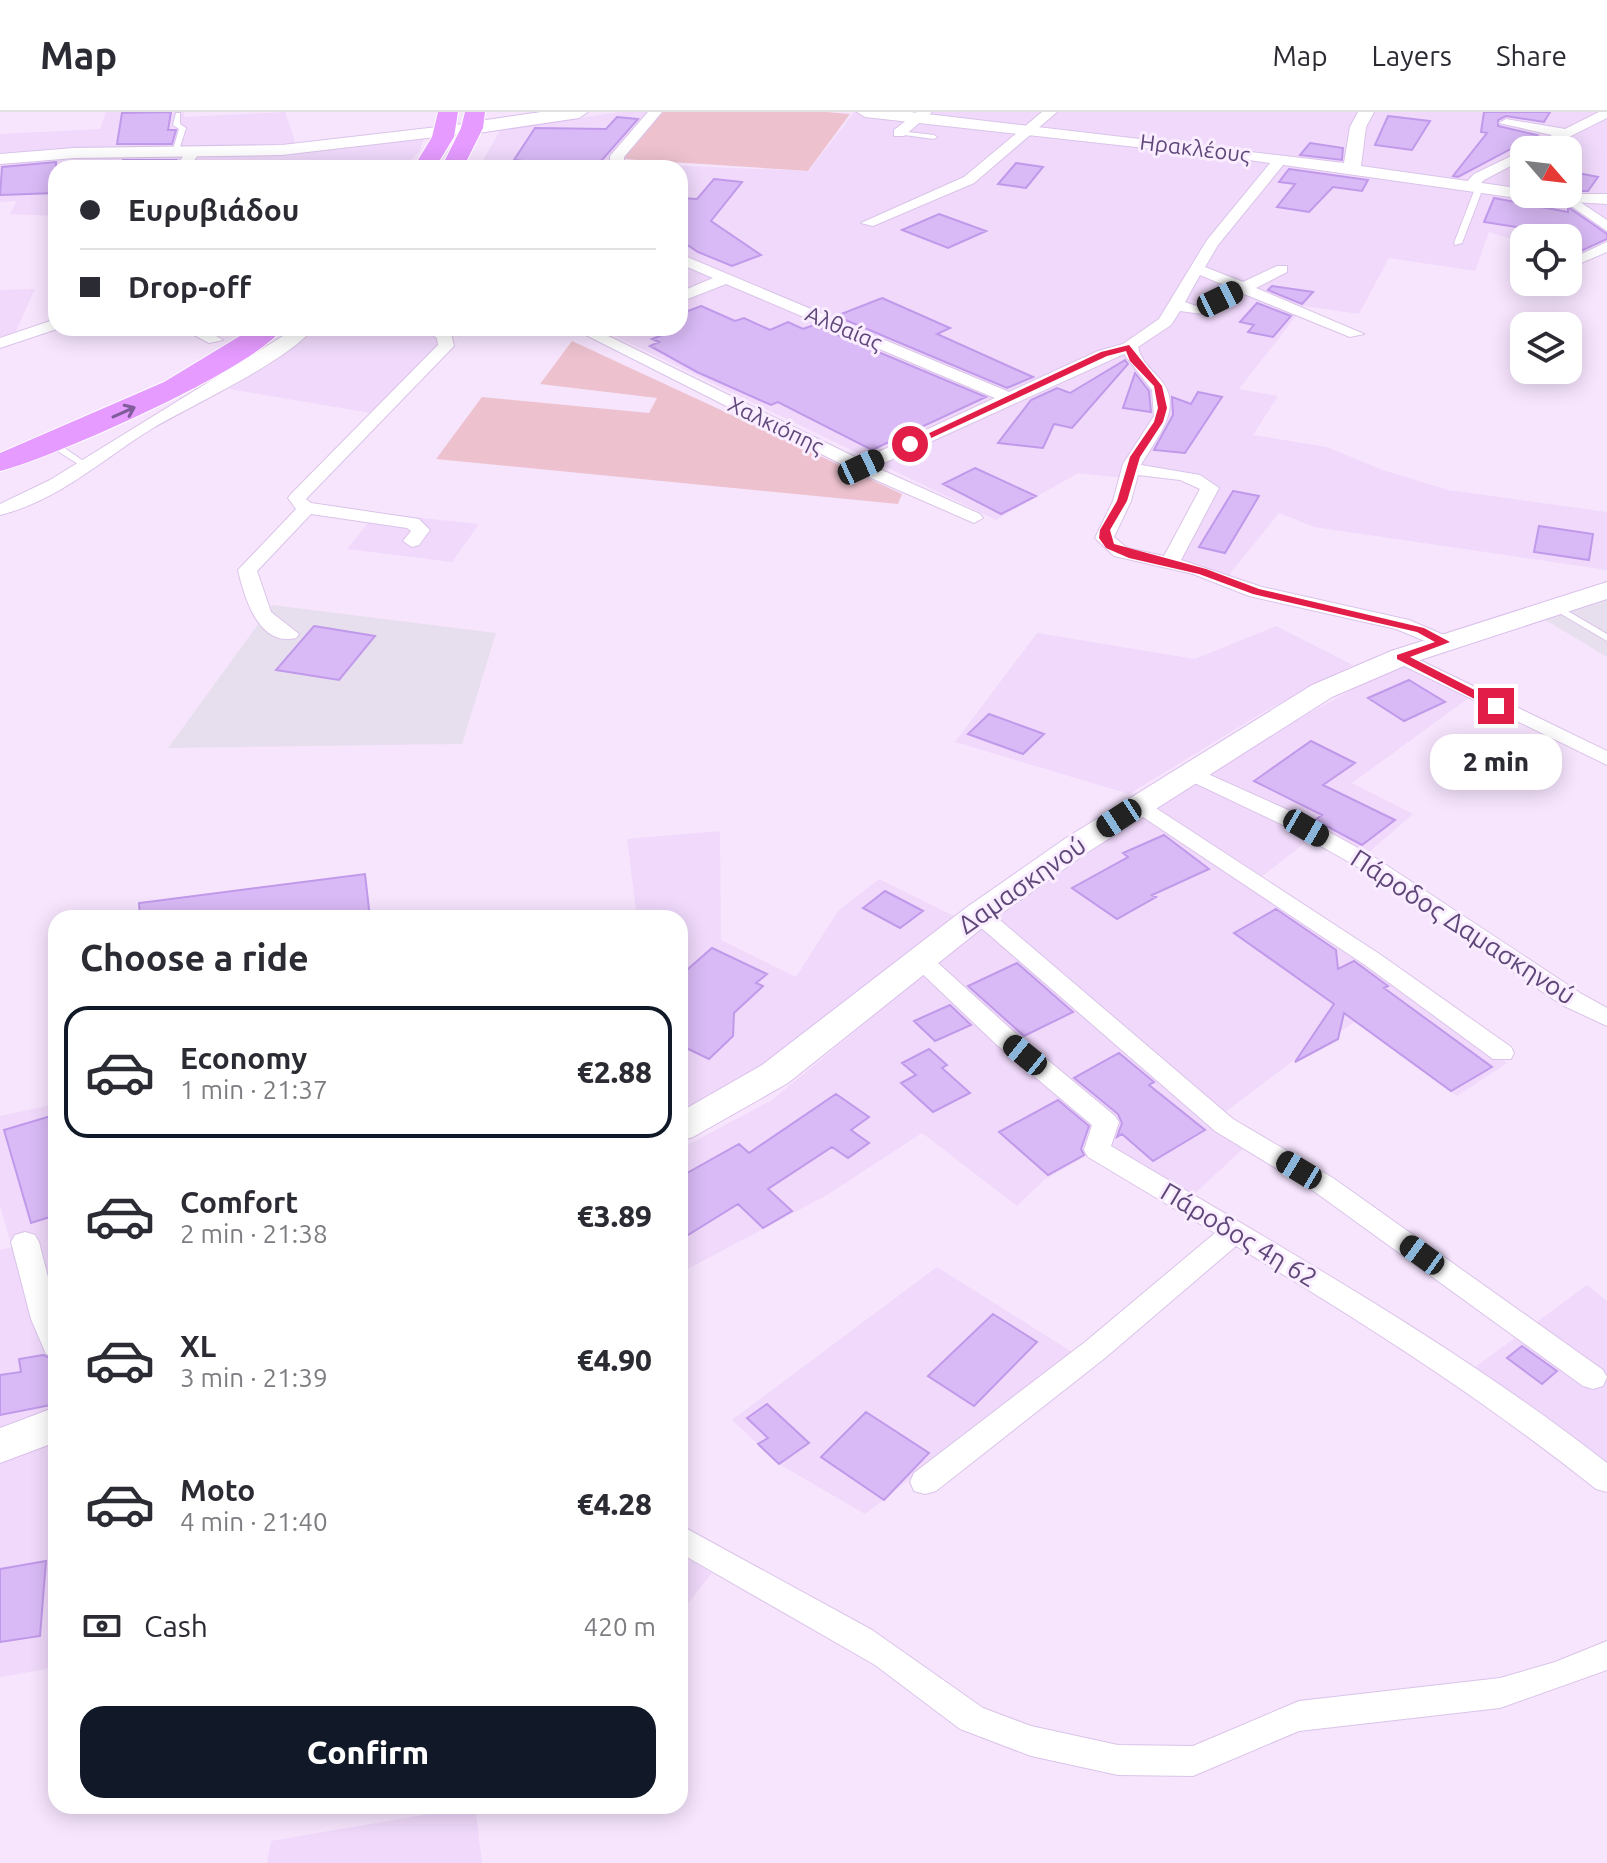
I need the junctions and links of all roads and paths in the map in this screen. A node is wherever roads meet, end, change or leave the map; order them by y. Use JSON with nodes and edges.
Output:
{"nodes":[{"id":1,"x":579,"y":112,"type":"edge"},
{"id":2,"x":655,"y":112,"type":"edge"},
{"id":3,"x":865,"y":112,"type":"edge"},
{"id":4,"x":1050,"y":112,"type":"edge"},
{"id":5,"x":1366,"y":112,"type":"edge"},
{"id":6,"x":1607,"y":113,"type":"edge"},
{"id":7,"x":178,"y":114,"type":"dead end"},
{"id":8,"x":556,"y":114,"type":"edge"},
{"id":9,"x":922,"y":114,"type":"edge"},
{"id":10,"x":473,"y":120,"type":"edge"},
{"id":11,"x":447,"y":121,"type":"edge"},
{"id":12,"x":1506,"y":123,"type":"dead end"},
{"id":13,"x":1030,"y":129,"type":"junction"},
{"id":14,"x":899,"y":133,"type":"joint"},
{"id":15,"x":1567,"y":133,"type":"junction"},
{"id":16,"x":1561,"y":136,"type":"edge"},
{"id":17,"x":934,"y":137,"type":"dead end"},
{"id":18,"x":183,"y":158,"type":"edge"},
{"id":19,"x":0,"y":159,"type":"edge"},
{"id":20,"x":1281,"y":159,"type":"junction"},
{"id":21,"x":428,"y":160,"type":"edge"},
{"id":22,"x":456,"y":160,"type":"edge"},
{"id":23,"x":617,"y":160,"type":"edge"},
{"id":24,"x":1510,"y":161,"type":"edge"},
{"id":25,"x":1352,"y":169,"type":"junction"},
{"id":26,"x":1474,"y":187,"type":"junction"},
{"id":27,"x":1510,"y":194,"type":"edge"},
{"id":28,"x":1582,"y":198,"type":"edge"},
{"id":29,"x":1607,"y":199,"type":"edge"},
{"id":30,"x":1582,"y":208,"type":"edge"},
{"id":31,"x":868,"y":223,"type":"dead end"},
{"id":32,"x":1607,"y":227,"type":"edge"},
{"id":33,"x":1458,"y":243,"type":"dead end"},
{"id":34,"x":1607,"y":246,"type":"edge"},
{"id":35,"x":1582,"y":258,"type":"edge"},
{"id":36,"x":688,"y":262,"type":"edge"},
{"id":37,"x":1198,"y":269,"type":"junction"},
{"id":38,"x":1282,"y":269,"type":"dead end"},
{"id":39,"x":728,"y":278,"type":"junction"},
{"id":40,"x":1243,"y":288,"type":"junction"},
{"id":41,"x":688,"y":294,"type":"edge"},
{"id":42,"x":1177,"y":305,"type":"junction"},
{"id":43,"x":48,"y":327,"type":"edge"},
{"id":44,"x":1356,"y":334,"type":"dead end"},
{"id":45,"x":221,"y":336,"type":"edge"},
{"id":46,"x":257,"y":336,"type":"edge"},
{"id":47,"x":295,"y":336,"type":"edge"},
{"id":48,"x":445,"y":336,"type":"edge"},
{"id":49,"x":603,"y":336,"type":"edge"},
{"id":50,"x":0,"y":343,"type":"edge"},
{"id":51,"x":1129,"y":347,"type":"junction"},
{"id":52,"x":1009,"y":398,"type":"junction"},
{"id":53,"x":0,"y":442,"type":"edge"},
{"id":54,"x":51,"y":443,"type":"junction"},
{"id":55,"x":0,"y":463,"type":"edge"},
{"id":56,"x":84,"y":464,"type":"junction"},
{"id":57,"x":861,"y":467,"type":"junction"},
{"id":58,"x":1131,"y":469,"type":"junction"},
{"id":59,"x":307,"y":508,"type":"junction"},
{"id":60,"x":0,"y":510,"type":"edge"},
{"id":61,"x":974,"y":518,"type":"dead end"},
{"id":62,"x":412,"y":541,"type":"dead end"},
{"id":63,"x":1169,"y":565,"type":"junction"},
{"id":64,"x":1607,"y":590,"type":"edge"},
{"id":65,"x":1554,"y":606,"type":"junction"},
{"id":66,"x":289,"y":634,"type":"dead end"},
{"id":67,"x":1607,"y":638,"type":"edge"},
{"id":68,"x":1444,"y":642,"type":"junction"},
{"id":69,"x":1401,"y":657,"type":"junction"},
{"id":70,"x":1607,"y":759,"type":"edge"},
{"id":71,"x":1190,"y":772,"type":"junction"},
{"id":72,"x":1139,"y":804,"type":"junction"},
{"id":73,"x":979,"y":914,"type":"junction"},
{"id":74,"x":920,"y":959,"type":"junction"},
{"id":75,"x":1607,"y":1018,"type":"edge"},
{"id":76,"x":1502,"y":1053,"type":"dead end"},
{"id":77,"x":688,"y":1123,"type":"edge"},
{"id":78,"x":1235,"y":1232,"type":"junction"},
{"id":79,"x":25,"y":1242,"type":"dead end"},
{"id":80,"x":48,"y":1326,"type":"edge"},
{"id":81,"x":1593,"y":1378,"type":"dead end"},
{"id":82,"x":48,"y":1427,"type":"edge"},
{"id":83,"x":0,"y":1446,"type":"edge"},
{"id":84,"x":1607,"y":1480,"type":"edge"},
{"id":85,"x":925,"y":1482,"type":"dead end"},
{"id":86,"x":688,"y":1543,"type":"edge"},
{"id":87,"x":1607,"y":1655,"type":"edge"}],
"edges":[{"from":1,"to":8,"type":"main road"},
{"from":2,"to":23,"type":"street"},
{"from":3,"to":9,"type":"street","name":"Ηρακλέους"},
{"from":4,"to":13,"type":"street"},
{"from":5,"to":25,"type":"street"},
{"from":6,"to":15,"type":"street"},
{"from":7,"to":18,"type":"lane"},
{"from":8,"to":10,"type":"main road"},
{"from":9,"to":13,"type":"street","name":"Ηρακλέους"},
{"from":9,"to":14,"type":"street"},
{"from":10,"to":11,"type":"street"},
{"from":10,"to":22,"type":"main road"},
{"from":11,"to":18,"type":"street"},
{"from":11,"to":21,"type":"main road"},
{"from":12,"to":15,"type":"street"},
{"from":13,"to":20,"type":"street","name":"Ηρακλέους"},
{"from":13,"to":31,"type":"street"},
{"from":14,"to":17,"type":"lane"},
{"from":15,"to":16,"type":"street"},
{"from":18,"to":19,"type":"street"},
{"from":20,"to":25,"type":"street","name":"Ηρακλέους"},
{"from":20,"to":37,"type":"street"},
{"from":24,"to":26,"type":"street"},
{"from":25,"to":26,"type":"street","name":"Ηρακλέους"},
{"from":26,"to":27,"type":"street","name":"Ηρακλέους"},
{"from":26,"to":33,"type":"lane"},
{"from":28,"to":29,"type":"street","name":"Ηρακλέους"},
{"from":30,"to":32,"type":"street"},
{"from":34,"to":35,"type":"street"},
{"from":36,"to":39,"type":"street","name":"Αλθαίας"},
{"from":37,"to":40,"type":"street"},
{"from":37,"to":42,"type":"street"},
{"from":38,"to":40,"type":"street"},
{"from":39,"to":41,"type":"street"},
{"from":39,"to":52,"type":"street","name":"Αλθαίας"},
{"from":40,"to":42,"type":"street"},
{"from":40,"to":44,"type":"street"},
{"from":42,"to":51,"type":"street"},
{"from":43,"to":50,"type":"street"},
{"from":45,"to":53,"type":"main road"},
{"from":54,"to":46,"type":"main road","one_way":true},
{"from":47,"to":56,"type":"street"},
{"from":48,"to":59,"type":"street"},
{"from":49,"to":57,"type":"street","name":"Χαλκιόπης"},
{"from":51,"to":52,"type":"street"},
{"from":51,"to":58,"type":"street"},
{"from":52,"to":57,"type":"street"},
{"from":54,"to":55,"type":"main road"},
{"from":54,"to":56,"type":"lane"},
{"from":56,"to":60,"type":"street"},
{"from":57,"to":61,"type":"street","name":"Χαλκιόπης"},
{"from":58,"to":63,"type":"street"},
{"from":58,"to":63,"type":"street"},
{"from":59,"to":62,"type":"street"},
{"from":59,"to":66,"type":"street"},
{"from":63,"to":68,"type":"street"},
{"from":64,"to":65,"type":"main road","name":"Δαμασκηνού"},
{"from":65,"to":67,"type":"lane"},
{"from":65,"to":68,"type":"main road","name":"Δαμασκηνού"},
{"from":68,"to":69,"type":"main road","name":"Δαμασκηνού"},
{"from":69,"to":70,"type":"street"},
{"from":69,"to":71,"type":"main road","name":"Δαμασκηνού"},
{"from":71,"to":72,"type":"main road","name":"Δαμασκηνού"},
{"from":71,"to":75,"type":"street","name":"Πάροδος Δαμασκηνού"},
{"from":72,"to":73,"type":"main road","name":"Δαμασκηνού"},
{"from":72,"to":76,"type":"street"},
{"from":73,"to":74,"type":"main road","name":"Δαμασκηνού"},
{"from":73,"to":81,"type":"street"},
{"from":74,"to":77,"type":"main road","name":"Δαμασκηνού"},
{"from":74,"to":78,"type":"street","name":"Πάροδος 4η 62"},
{"from":78,"to":84,"type":"street","name":"Πάροδος 4η 62"},
{"from":78,"to":85,"type":"street"},
{"from":79,"to":80,"type":"street"},
{"from":82,"to":83,"type":"main road"},
{"from":86,"to":87,"type":"street"}]}
